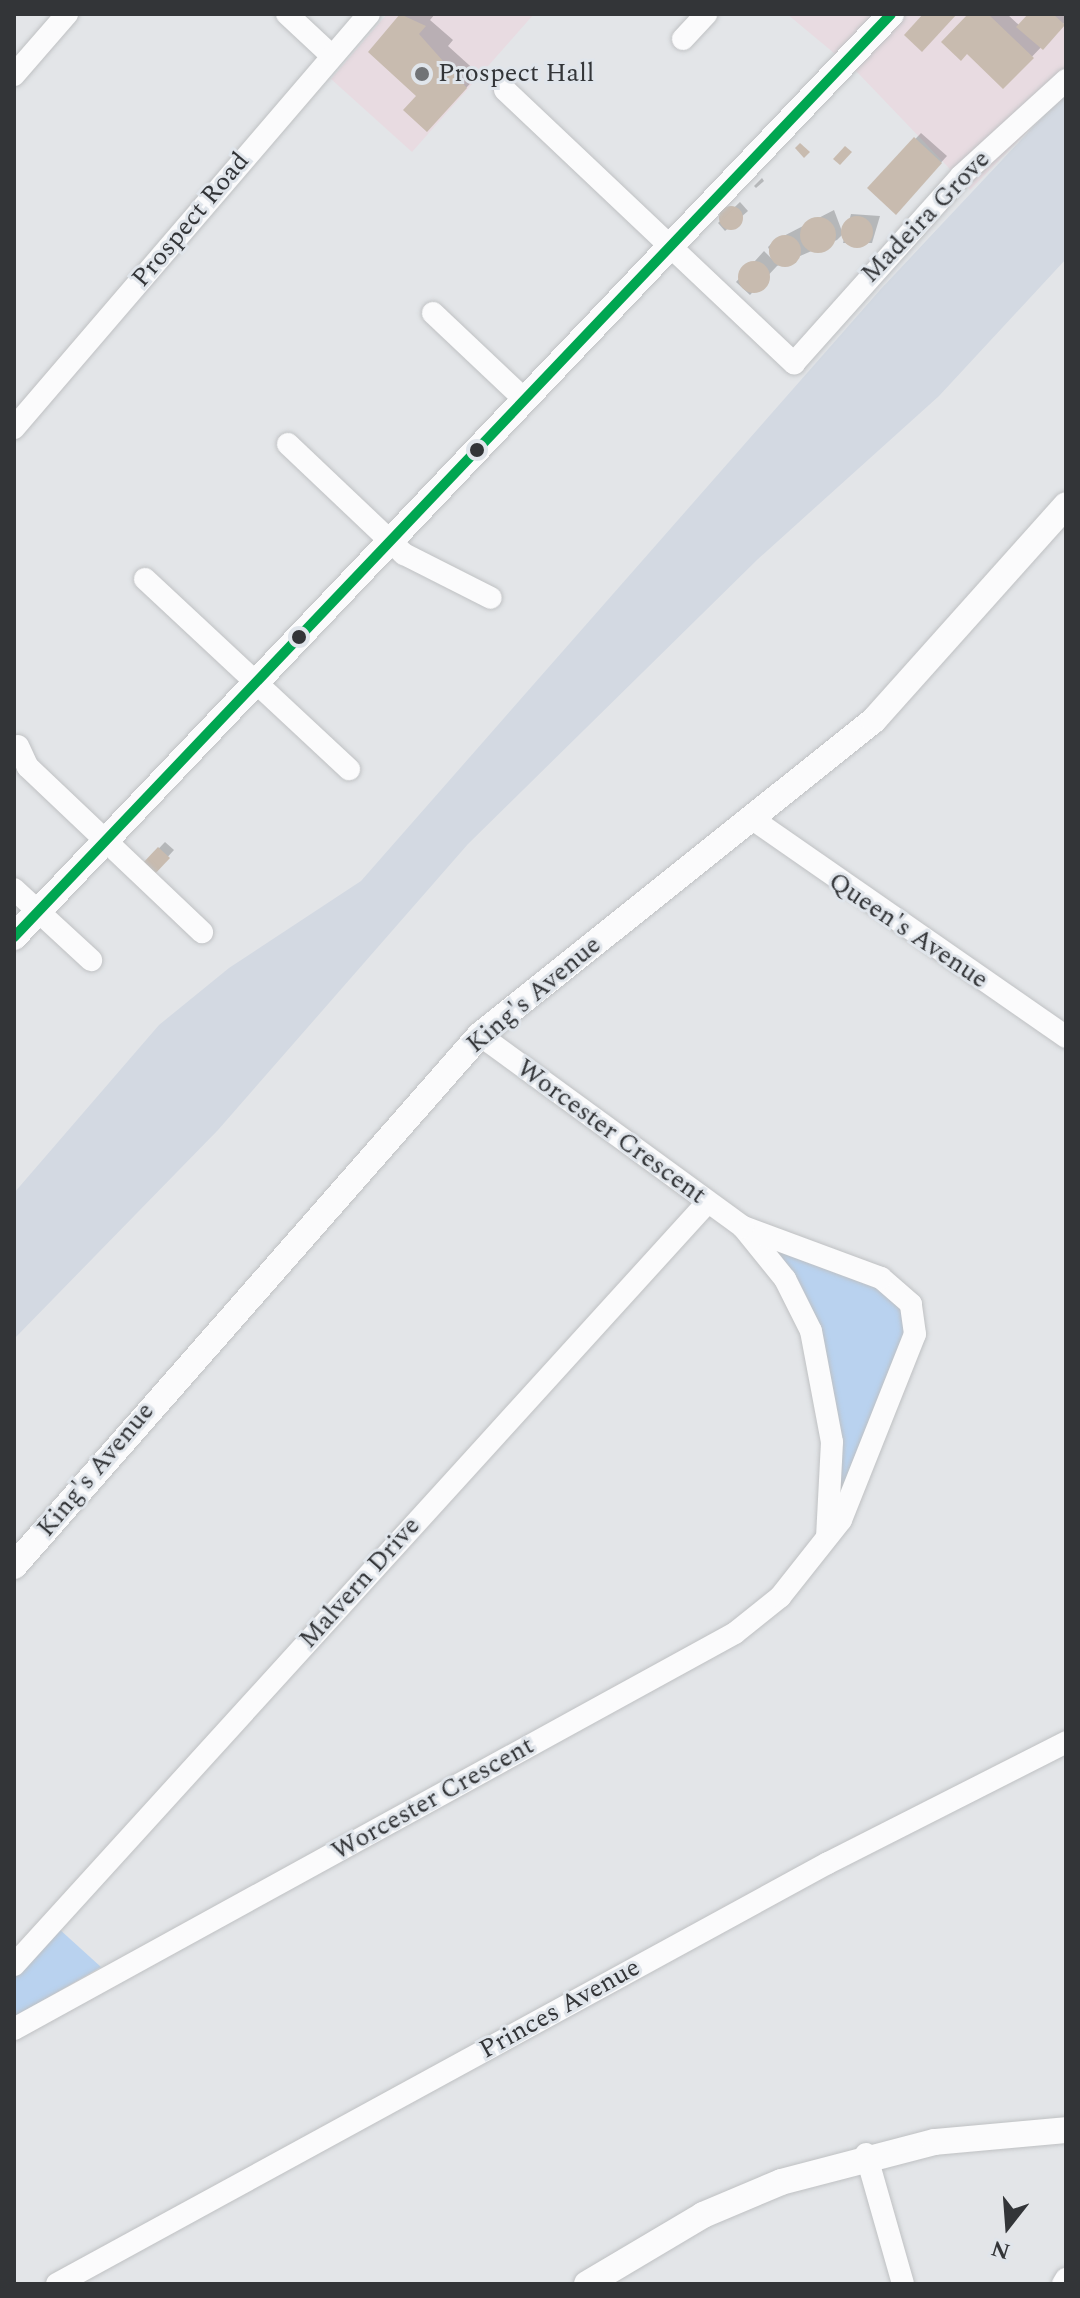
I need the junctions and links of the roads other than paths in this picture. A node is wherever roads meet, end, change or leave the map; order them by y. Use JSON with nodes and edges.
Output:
{"nodes":[{"id":1,"x":67,"y":14,"type":"edge"},
{"id":2,"x":287,"y":14,"type":"edge"},
{"id":3,"x":369,"y":14,"type":"edge"},
{"id":4,"x":706,"y":14,"type":"edge"},
{"id":5,"x":891,"y":14,"type":"edge"},
{"id":6,"x":683,"y":39,"type":"dead end"},
{"id":7,"x":331,"y":55,"type":"junction"},
{"id":8,"x":14,"y":75,"type":"edge"},
{"id":9,"x":1066,"y":80,"type":"edge"},
{"id":10,"x":505,"y":90,"type":"dead end"},
{"id":11,"x":666,"y":244,"type":"junction"},
{"id":12,"x":433,"y":313,"type":"dead end"},
{"id":13,"x":523,"y":398,"type":"junction"},
{"id":14,"x":14,"y":428,"type":"edge"},
{"id":15,"x":288,"y":444,"type":"dead end"},
{"id":16,"x":1066,"y":505,"type":"edge"},
{"id":17,"x":391,"y":538,"type":"junction"},
{"id":18,"x":145,"y":579,"type":"dead end"},
{"id":19,"x":491,"y":598,"type":"dead end"},
{"id":20,"x":255,"y":680,"type":"junction"},
{"id":21,"x":18,"y":746,"type":"dead end"},
{"id":22,"x":349,"y":769,"type":"dead end"},
{"id":23,"x":754,"y":820,"type":"junction"},
{"id":24,"x":105,"y":840,"type":"junction"},
{"id":25,"x":14,"y":889,"type":"edge"},
{"id":26,"x":39,"y":911,"type":"junction"},
{"id":27,"x":202,"y":932,"type":"dead end"},
{"id":28,"x":14,"y":937,"type":"edge"},
{"id":29,"x":91,"y":960,"type":"dead end"},
{"id":30,"x":480,"y":1035,"type":"junction"},
{"id":31,"x":1066,"y":1037,"type":"edge"},
{"id":32,"x":707,"y":1203,"type":"junction"},
{"id":33,"x":743,"y":1227,"type":"junction"},
{"id":34,"x":827,"y":1537,"type":"junction"},
{"id":35,"x":14,"y":1566,"type":"edge"},
{"id":36,"x":1066,"y":1742,"type":"edge"},
{"id":37,"x":14,"y":1965,"type":"edge"},
{"id":38,"x":14,"y":2029,"type":"edge"},
{"id":39,"x":1066,"y":2130,"type":"edge"},
{"id":40,"x":866,"y":2154,"type":"junction"},
{"id":41,"x":1066,"y":2279,"type":"edge"},
{"id":42,"x":57,"y":2284,"type":"edge"},
{"id":43,"x":587,"y":2284,"type":"edge"},
{"id":44,"x":903,"y":2284,"type":"edge"},
{"id":45,"x":1063,"y":2284,"type":"edge"}],
"edges":[{"from":1,"to":8,"type":"street"},
{"from":2,"to":7,"type":"street"},
{"from":3,"to":7,"type":"street","name":"Prospect Road"},
{"from":4,"to":6,"type":"street"},
{"from":5,"to":11,"type":"street"},
{"from":7,"to":14,"type":"street","name":"Prospect Road"},
{"from":9,"to":11,"type":"street","name":"Madeira Grove"},
{"from":10,"to":11,"type":"street","name":"Madeira Grove"},
{"from":11,"to":13,"type":"street"},
{"from":12,"to":13,"type":"street"},
{"from":13,"to":17,"type":"street"},
{"from":15,"to":17,"type":"street"},
{"from":16,"to":23,"type":"street","name":"King's Avenue"},
{"from":17,"to":19,"type":"street"},
{"from":17,"to":20,"type":"street"},
{"from":18,"to":20,"type":"street"},
{"from":20,"to":22,"type":"street"},
{"from":20,"to":24,"type":"street"},
{"from":21,"to":24,"type":"street"},
{"from":23,"to":30,"type":"street","name":"King's Avenue"},
{"from":23,"to":31,"type":"street","name":"Queen's Avenue"},
{"from":24,"to":26,"type":"street"},
{"from":24,"to":27,"type":"street"},
{"from":25,"to":26,"type":"street"},
{"from":26,"to":28,"type":"street"},
{"from":26,"to":29,"type":"street"},
{"from":30,"to":32,"type":"street","name":"Worcester Crescent"},
{"from":30,"to":35,"type":"street","name":"King's Avenue"},
{"from":32,"to":33,"type":"street","name":"Worcester Crescent"},
{"from":32,"to":37,"type":"street","name":"Malvern Drive"},
{"from":33,"to":34,"type":"street","name":"Worcester Crescent"},
{"from":33,"to":34,"type":"street","name":"Worcester Crescent"},
{"from":34,"to":38,"type":"street","name":"Worcester Crescent"},
{"from":36,"to":42,"type":"street","name":"Princes Avenue"},
{"from":39,"to":40,"type":"street"},
{"from":40,"to":43,"type":"street"},
{"from":40,"to":44,"type":"street"},
{"from":41,"to":45,"type":"street"}]}
